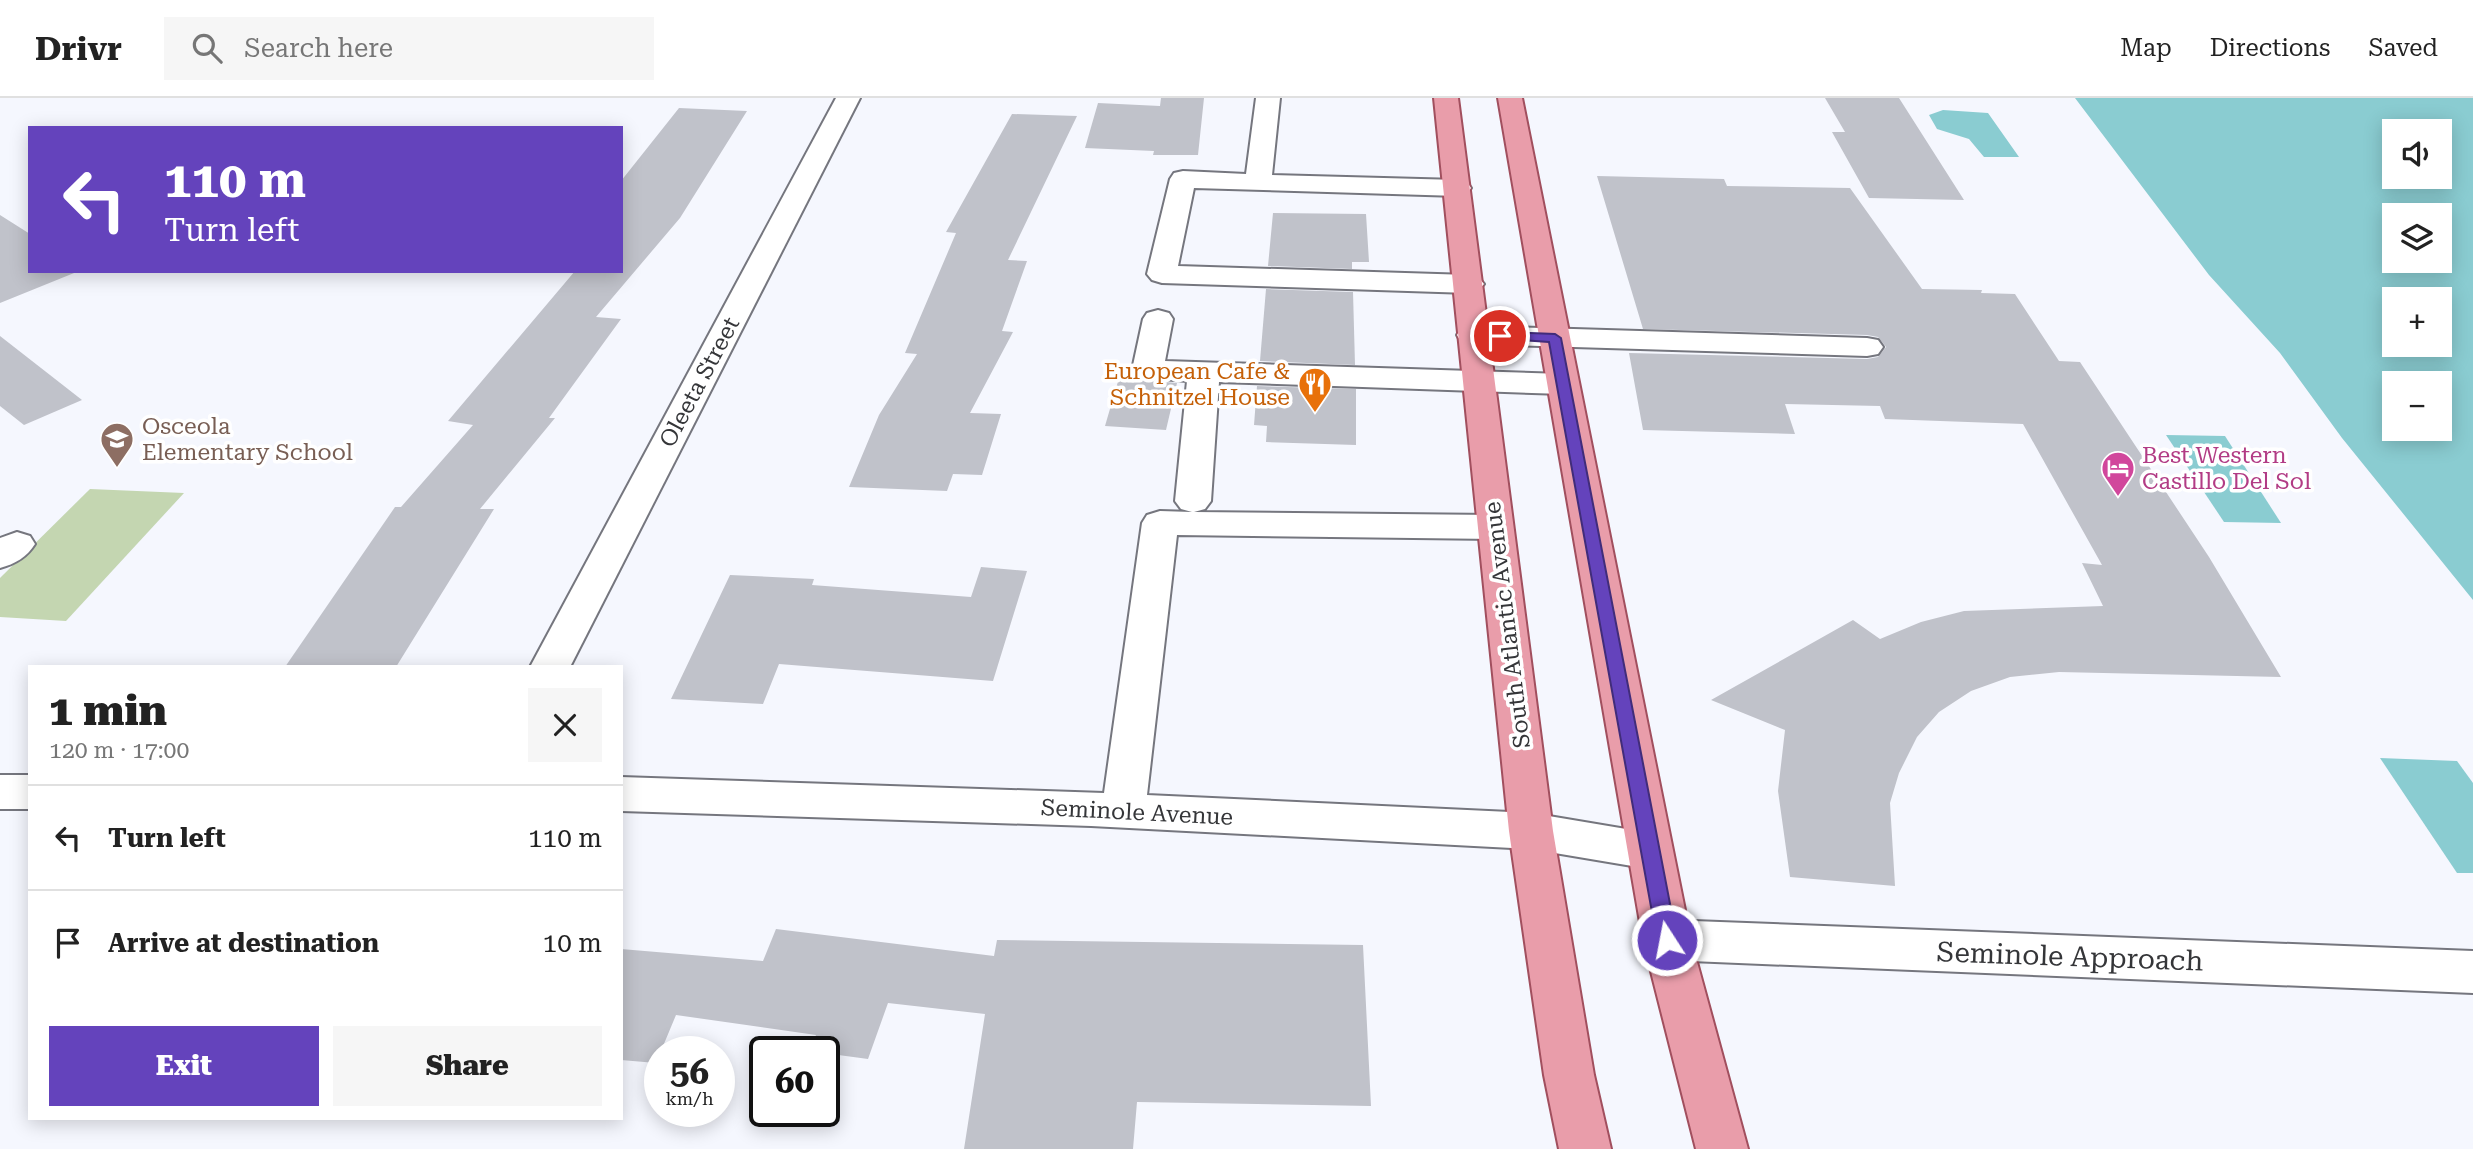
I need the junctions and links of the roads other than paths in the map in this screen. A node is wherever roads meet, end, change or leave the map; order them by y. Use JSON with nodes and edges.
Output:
{"nodes":[{"id":1,"x":848,"y":98,"type":"edge"},
{"id":2,"x":1268,"y":98,"type":"edge"},
{"id":3,"x":1446,"y":98,"type":"edge"},
{"id":4,"x":1510,"y":98,"type":"edge"},
{"id":5,"x":1258,"y":183,"type":"junction"},
{"id":6,"x":1458,"y":188,"type":"junction"},
{"id":7,"x":1469,"y":284,"type":"junction"},
{"id":8,"x":1157,"y":318,"type":"dead end"},
{"id":9,"x":1472,"y":335,"type":"junction"},
{"id":10,"x":1555,"y":338,"type":"junction"},
{"id":11,"x":1867,"y":347,"type":"dead end"},
{"id":12,"x":1204,"y":373,"type":"junction"},
{"id":13,"x":1479,"y":383,"type":"junction"},
{"id":14,"x":1563,"y":384,"type":"junction"},
{"id":15,"x":1193,"y":501,"type":"dead end"},
{"id":16,"x":1495,"y":527,"type":"junction"},
{"id":17,"x":551,"y":665,"type":"edge"},
{"id":18,"x":0,"y":792,"type":"edge"},
{"id":19,"x":28,"y":792,"type":"edge"},
{"id":20,"x":623,"y":794,"type":"edge"},
{"id":21,"x":1123,"y":811,"type":"junction"},
{"id":22,"x":1531,"y":831,"type":"junction"},
{"id":23,"x":1650,"y":851,"type":"junction"},
{"id":24,"x":1667,"y":940,"type":"junction"},
{"id":25,"x":2473,"y":972,"type":"edge"},
{"id":26,"x":1585,"y":1149,"type":"edge"},
{"id":27,"x":1722,"y":1149,"type":"edge"}],
"edges":[{"from":1,"to":17,"type":"street","name":"Oleeta Street"},
{"from":2,"to":5,"type":"street"},
{"from":3,"to":6,"type":"main road","name":"South Atlantic Avenue"},
{"from":4,"to":10,"type":"main road"},
{"from":5,"to":6,"type":"street"},
{"from":5,"to":7,"type":"street"},
{"from":6,"to":7,"type":"main road","name":"South Atlantic Avenue"},
{"from":7,"to":9,"type":"main road","name":"South Atlantic Avenue"},
{"from":8,"to":12,"type":"street"},
{"from":9,"to":10,"type":"street"},
{"from":9,"to":13,"type":"main road","name":"South Atlantic Avenue"},
{"from":10,"to":11,"type":"street"},
{"from":10,"to":14,"type":"main road"},
{"from":12,"to":13,"type":"street"},
{"from":12,"to":15,"type":"street"},
{"from":13,"to":14,"type":"street"},
{"from":13,"to":16,"type":"main road","name":"South Atlantic Avenue"},
{"from":14,"to":23,"type":"main road"},
{"from":16,"to":21,"type":"street"},
{"from":16,"to":22,"type":"main road","name":"South Atlantic Avenue"},
{"from":18,"to":19,"type":"street"},
{"from":20,"to":21,"type":"street","name":"Seminole Avenue"},
{"from":21,"to":22,"type":"street","name":"Seminole Avenue"},
{"from":22,"to":23,"type":"street","name":"Seminole Avenue"},
{"from":22,"to":26,"type":"main road","name":"South Atlantic Avenue"},
{"from":23,"to":24,"type":"main road"},
{"from":24,"to":25,"type":"street","name":"Seminole Approach"},
{"from":24,"to":27,"type":"main road"}]}
